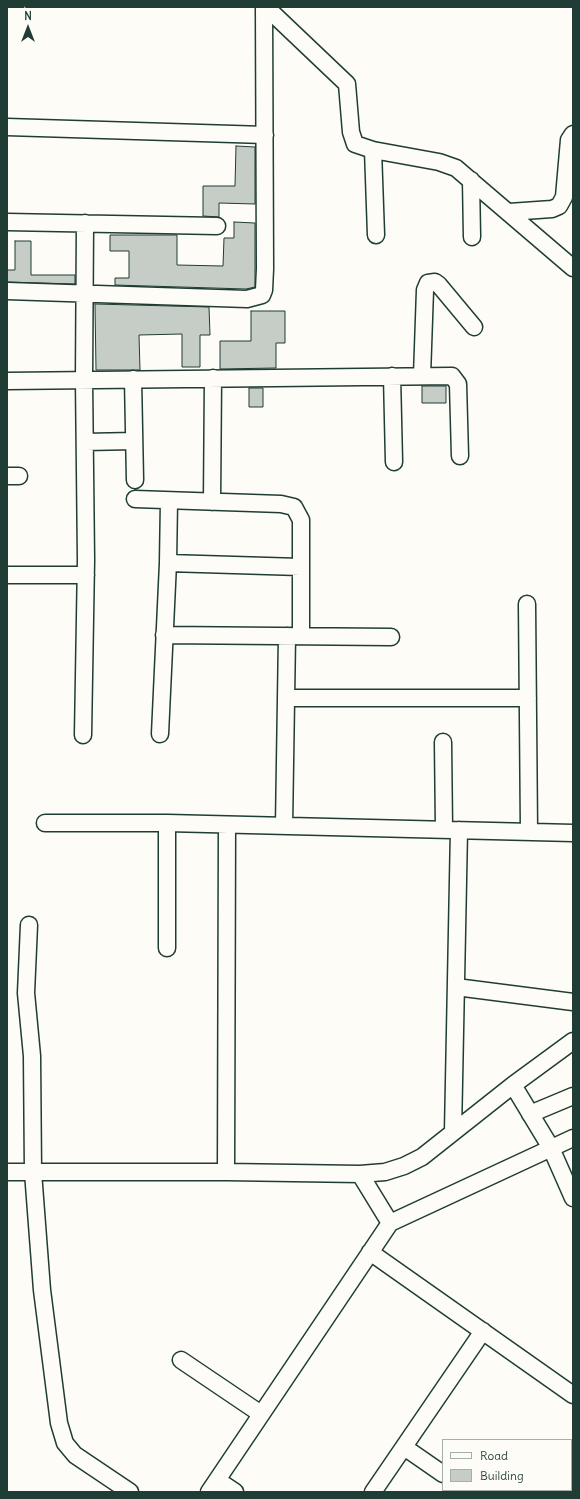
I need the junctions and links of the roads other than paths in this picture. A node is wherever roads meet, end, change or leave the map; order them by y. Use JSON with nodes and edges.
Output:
{"nodes":[{"id":1,"x":265,"y":7,"type":"edge"},
{"id":2,"x":7,"y":127,"type":"edge"},
{"id":3,"x":573,"y":134,"type":"edge"},
{"id":4,"x":265,"y":135,"type":"junction"},
{"id":5,"x":373,"y":150,"type":"junction"},
{"id":6,"x":471,"y":180,"type":"junction"},
{"id":7,"x":509,"y":212,"type":"junction"},
{"id":8,"x":7,"y":222,"type":"edge"},
{"id":9,"x":85,"y":223,"type":"junction"},
{"id":10,"x":217,"y":226,"type":"dead end"},
{"id":11,"x":376,"y":235,"type":"dead end"},
{"id":12,"x":472,"y":237,"type":"dead end"},
{"id":13,"x":573,"y":268,"type":"edge"},
{"id":14,"x":7,"y":291,"type":"edge"},
{"id":15,"x":85,"y":294,"type":"junction"},
{"id":16,"x":474,"y":327,"type":"dead end"},
{"id":17,"x":392,"y":376,"type":"junction"},
{"id":18,"x":422,"y":376,"type":"junction"},
{"id":19,"x":213,"y":378,"type":"junction"},
{"id":20,"x":133,"y":379,"type":"junction"},
{"id":21,"x":84,"y":380,"type":"junction"},
{"id":22,"x":7,"y":381,"type":"edge"},
{"id":23,"x":134,"y":441,"type":"junction"},
{"id":24,"x":85,"y":442,"type":"junction"},
{"id":25,"x":460,"y":456,"type":"dead end"},
{"id":26,"x":394,"y":462,"type":"dead end"},
{"id":27,"x":135,"y":480,"type":"dead end"},
{"id":28,"x":135,"y":499,"type":"dead end"},
{"id":29,"x":169,"y":501,"type":"junction"},
{"id":30,"x":212,"y":502,"type":"junction"},
{"id":31,"x":168,"y":563,"type":"junction"},
{"id":32,"x":300,"y":567,"type":"junction"},
{"id":33,"x":7,"y":575,"type":"edge"},
{"id":34,"x":86,"y":575,"type":"junction"},
{"id":35,"x":527,"y":604,"type":"dead end"},
{"id":36,"x":164,"y":635,"type":"junction"},
{"id":37,"x":294,"y":636,"type":"junction"},
{"id":38,"x":392,"y":637,"type":"dead end"},
{"id":39,"x":286,"y":698,"type":"junction"},
{"id":40,"x":528,"y":698,"type":"junction"},
{"id":41,"x":83,"y":734,"type":"dead end"},
{"id":42,"x":160,"y":734,"type":"dead end"},
{"id":43,"x":443,"y":742,"type":"dead end"},
{"id":44,"x":45,"y":822,"type":"dead end"},
{"id":45,"x":167,"y":823,"type":"junction"},
{"id":46,"x":227,"y":825,"type":"junction"},
{"id":47,"x":284,"y":826,"type":"junction"},
{"id":48,"x":452,"y":830,"type":"junction"},
{"id":49,"x":529,"y":831,"type":"junction"},
{"id":50,"x":573,"y":833,"type":"edge"},
{"id":51,"x":29,"y":925,"type":"dead end"},
{"id":52,"x":167,"y":948,"type":"dead end"},
{"id":53,"x":456,"y":987,"type":"junction"},
{"id":54,"x":573,"y":1002,"type":"edge"},
{"id":55,"x":573,"y":1041,"type":"edge"},
{"id":56,"x":513,"y":1085,"type":"junction"},
{"id":57,"x":573,"y":1096,"type":"edge"},
{"id":58,"x":530,"y":1114,"type":"junction"},
{"id":59,"x":453,"y":1132,"type":"junction"},
{"id":60,"x":573,"y":1138,"type":"edge"},
{"id":61,"x":550,"y":1148,"type":"junction"},
{"id":62,"x":7,"y":1172,"type":"edge"},
{"id":63,"x":33,"y":1172,"type":"junction"},
{"id":64,"x":226,"y":1172,"type":"junction"},
{"id":65,"x":360,"y":1174,"type":"junction"},
{"id":66,"x":572,"y":1190,"type":"edge"},
{"id":67,"x":390,"y":1223,"type":"junction"},
{"id":68,"x":370,"y":1252,"type":"junction"},
{"id":69,"x":483,"y":1331,"type":"junction"},
{"id":70,"x":181,"y":1360,"type":"dead end"},
{"id":71,"x":573,"y":1395,"type":"edge"},
{"id":72,"x":261,"y":1414,"type":"junction"},
{"id":73,"x":404,"y":1447,"type":"junction"},
{"id":74,"x":442,"y":1473,"type":"edge"},
{"id":75,"x":213,"y":1486,"type":"edge"},
{"id":76,"x":112,"y":1487,"type":"edge"},
{"id":77,"x":130,"y":1492,"type":"edge"},
{"id":78,"x":235,"y":1492,"type":"edge"},
{"id":79,"x":373,"y":1492,"type":"edge"}],
"edges":[{"from":1,"to":4,"type":"street"},
{"from":1,"to":5,"type":"street"},
{"from":2,"to":4,"type":"street"},
{"from":3,"to":7,"type":"street"},
{"from":4,"to":15,"type":"street"},
{"from":5,"to":6,"type":"street"},
{"from":5,"to":11,"type":"street"},
{"from":6,"to":7,"type":"street"},
{"from":6,"to":12,"type":"street"},
{"from":7,"to":13,"type":"street"},
{"from":8,"to":9,"type":"street"},
{"from":9,"to":10,"type":"street"},
{"from":9,"to":15,"type":"street"},
{"from":14,"to":15,"type":"street"},
{"from":15,"to":21,"type":"street"},
{"from":16,"to":18,"type":"street"},
{"from":17,"to":18,"type":"street"},
{"from":17,"to":19,"type":"street"},
{"from":17,"to":26,"type":"street"},
{"from":18,"to":25,"type":"street"},
{"from":19,"to":20,"type":"street"},
{"from":19,"to":30,"type":"street"},
{"from":20,"to":21,"type":"street"},
{"from":20,"to":23,"type":"street"},
{"from":21,"to":22,"type":"street"},
{"from":21,"to":24,"type":"street"},
{"from":23,"to":24,"type":"street"},
{"from":23,"to":27,"type":"street"},
{"from":24,"to":34,"type":"street"},
{"from":28,"to":29,"type":"street"},
{"from":29,"to":30,"type":"street"},
{"from":29,"to":31,"type":"street"},
{"from":30,"to":32,"type":"street"},
{"from":31,"to":32,"type":"street"},
{"from":31,"to":36,"type":"street"},
{"from":32,"to":37,"type":"street"},
{"from":33,"to":34,"type":"street"},
{"from":34,"to":41,"type":"street"},
{"from":35,"to":40,"type":"street"},
{"from":36,"to":37,"type":"street"},
{"from":36,"to":42,"type":"street"},
{"from":37,"to":38,"type":"street"},
{"from":37,"to":39,"type":"street"},
{"from":39,"to":40,"type":"street"},
{"from":39,"to":47,"type":"street"},
{"from":40,"to":49,"type":"street"},
{"from":43,"to":48,"type":"street"},
{"from":44,"to":45,"type":"street"},
{"from":45,"to":46,"type":"street"},
{"from":45,"to":52,"type":"street"},
{"from":46,"to":47,"type":"street"},
{"from":46,"to":64,"type":"street"},
{"from":47,"to":48,"type":"street"},
{"from":48,"to":49,"type":"street"},
{"from":48,"to":53,"type":"street"},
{"from":49,"to":50,"type":"street"},
{"from":51,"to":63,"type":"street"},
{"from":53,"to":54,"type":"street"},
{"from":53,"to":59,"type":"street"},
{"from":55,"to":56,"type":"street"},
{"from":56,"to":58,"type":"street"},
{"from":56,"to":59,"type":"street"},
{"from":57,"to":58,"type":"street"},
{"from":58,"to":61,"type":"street"},
{"from":59,"to":65,"type":"street"},
{"from":60,"to":61,"type":"street"},
{"from":61,"to":66,"type":"street"},
{"from":61,"to":67,"type":"street"},
{"from":62,"to":63,"type":"street"},
{"from":63,"to":64,"type":"street"},
{"from":63,"to":76,"type":"street"},
{"from":64,"to":65,"type":"street"},
{"from":65,"to":67,"type":"street"},
{"from":67,"to":68,"type":"street"},
{"from":68,"to":69,"type":"street"},
{"from":68,"to":72,"type":"street"},
{"from":69,"to":71,"type":"street"},
{"from":69,"to":73,"type":"street"},
{"from":70,"to":72,"type":"street"},
{"from":72,"to":75,"type":"street"},
{"from":73,"to":74,"type":"street"},
{"from":73,"to":79,"type":"street"},
{"from":75,"to":78,"type":"street"},
{"from":76,"to":77,"type":"street"}]}
